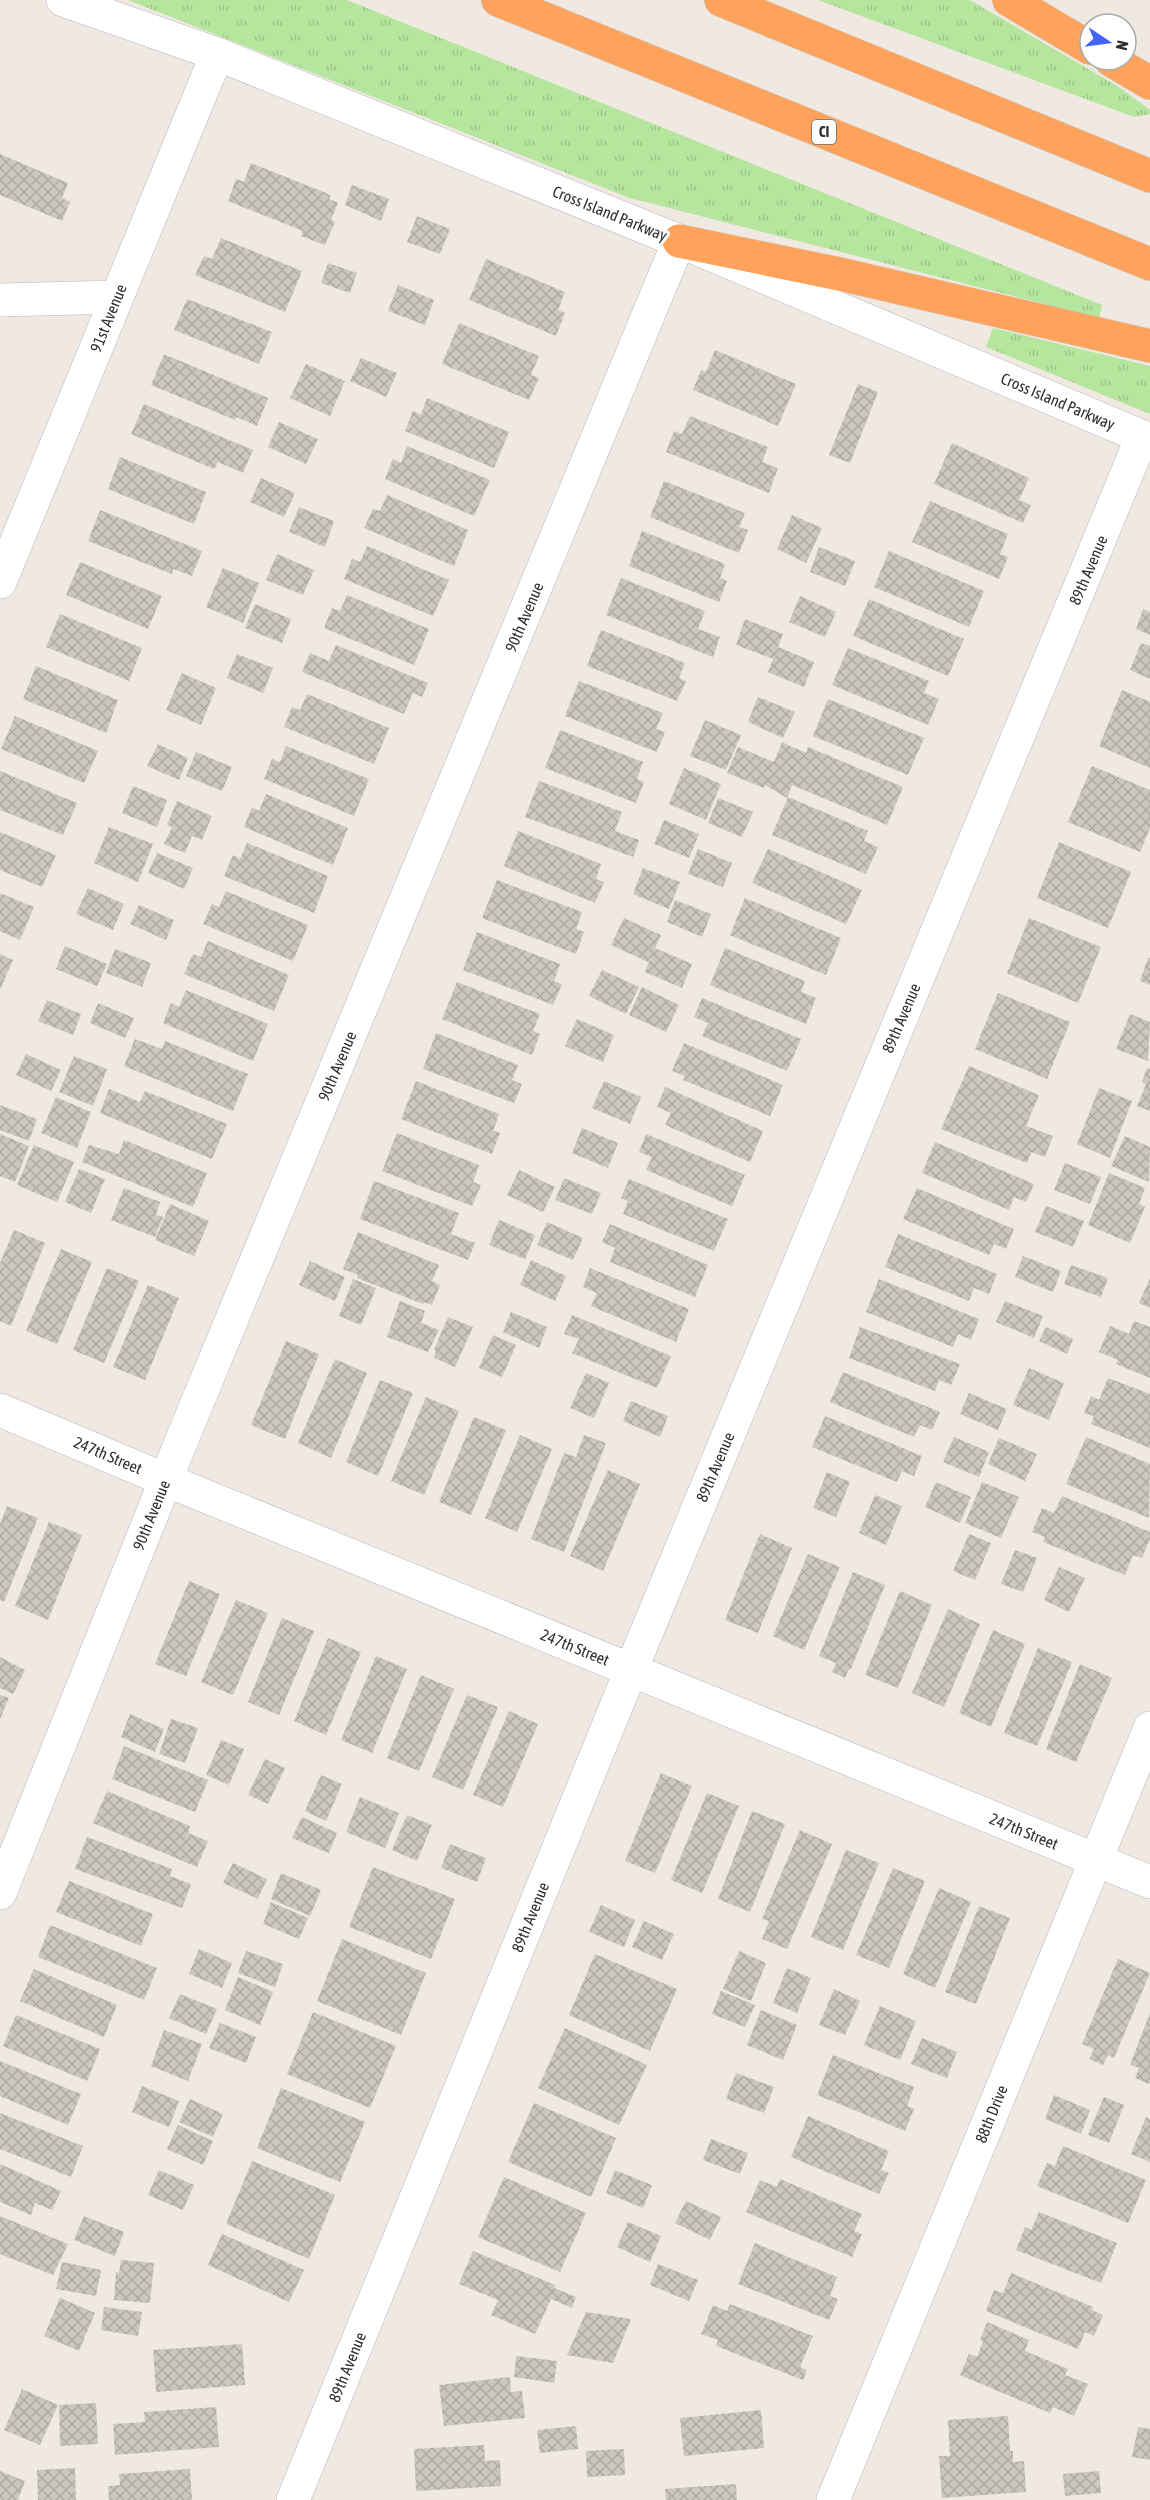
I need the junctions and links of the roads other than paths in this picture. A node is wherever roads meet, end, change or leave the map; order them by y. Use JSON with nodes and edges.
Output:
{"nodes":[{"id":1,"x":63,"y":0,"type":"edge"},
{"id":2,"x":498,"y":0,"type":"edge"},
{"id":3,"x":721,"y":0,"type":"edge"},
{"id":4,"x":1009,"y":0,"type":"edge"},
{"id":5,"x":1078,"y":41,"type":"edge"},
{"id":6,"x":216,"y":54,"type":"junction"},
{"id":7,"x":1132,"y":72,"type":"edge"},
{"id":8,"x":1150,"y":82,"type":"edge"},
{"id":9,"x":1150,"y":176,"type":"edge"},
{"id":10,"x":679,"y":241,"type":"junction"},
{"id":11,"x":1150,"y":264,"type":"edge"},
{"id":12,"x":117,"y":297,"type":"junction"},
{"id":13,"x":0,"y":300,"type":"edge"},
{"id":14,"x":1150,"y":346,"type":"edge"},
{"id":15,"x":1146,"y":439,"type":"edge"},
{"id":16,"x":0,"y":582,"type":"edge"},
{"id":17,"x":0,"y":1410,"type":"edge"},
{"id":18,"x":166,"y":1480,"type":"junction"},
{"id":19,"x":630,"y":1670,"type":"junction"},
{"id":20,"x":1150,"y":1728,"type":"edge"},
{"id":21,"x":1095,"y":1860,"type":"junction"},
{"id":22,"x":1150,"y":1882,"type":"edge"},
{"id":23,"x":0,"y":1893,"type":"edge"},
{"id":24,"x":293,"y":2500,"type":"edge"},
{"id":25,"x":833,"y":2500,"type":"edge"}],
"edges":[{"from":1,"to":6,"type":"street","name":"Cross Island Parkway"},
{"from":2,"to":11,"type":"highway","number":"CI"},
{"from":3,"to":9,"type":"highway"},
{"from":4,"to":5,"type":"highway"},
{"from":6,"to":10,"type":"street","name":"Cross Island Parkway"},
{"from":6,"to":12,"type":"street","name":"91st Avenue"},
{"from":7,"to":8,"type":"highway"},
{"from":10,"to":14,"type":"highway"},
{"from":10,"to":15,"type":"street","name":"Cross Island Parkway"},
{"from":10,"to":18,"type":"street","name":"90th Avenue"},
{"from":12,"to":13,"type":"street"},
{"from":12,"to":16,"type":"street","name":"91st Avenue"},
{"from":15,"to":19,"type":"street","name":"89th Avenue"},
{"from":17,"to":18,"type":"street","name":"247th Street"},
{"from":18,"to":19,"type":"street","name":"247th Street"},
{"from":18,"to":23,"type":"street","name":"90th Avenue"},
{"from":19,"to":21,"type":"street","name":"247th Street"},
{"from":19,"to":24,"type":"street","name":"89th Avenue"},
{"from":20,"to":21,"type":"street","name":"88th Drive"},
{"from":21,"to":22,"type":"street","name":"247th Street"},
{"from":21,"to":25,"type":"street","name":"88th Drive"}]}
